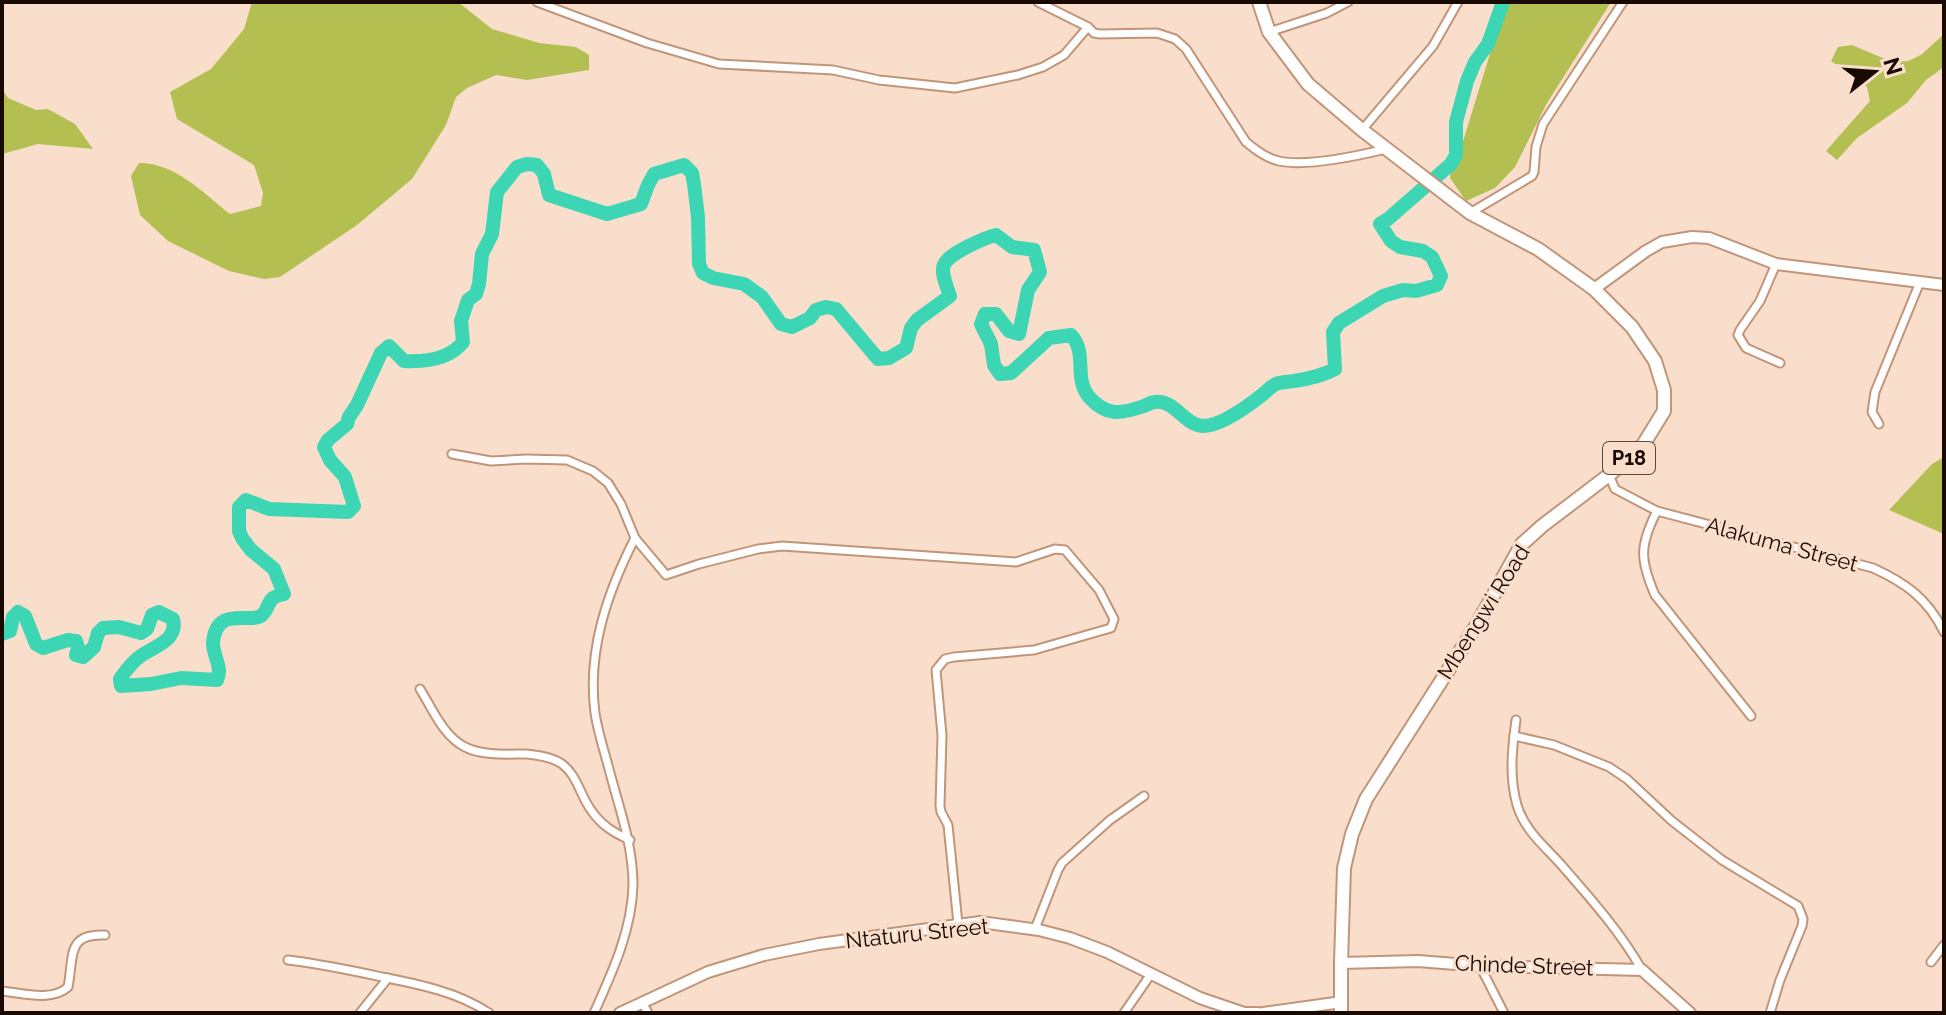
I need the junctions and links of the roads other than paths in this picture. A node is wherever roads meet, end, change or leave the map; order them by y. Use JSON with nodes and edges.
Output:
{"nodes":[{"id":1,"x":537,"y":2,"type":"edge"},
{"id":2,"x":1038,"y":2,"type":"edge"},
{"id":3,"x":1259,"y":2,"type":"edge"},
{"id":4,"x":1348,"y":2,"type":"edge"},
{"id":5,"x":1458,"y":2,"type":"edge"},
{"id":6,"x":1623,"y":2,"type":"edge"},
{"id":7,"x":1088,"y":27,"type":"junction"},
{"id":8,"x":1269,"y":32,"type":"junction"},
{"id":9,"x":1362,"y":130,"type":"junction"},
{"id":10,"x":1388,"y":149,"type":"junction"},
{"id":11,"x":1470,"y":213,"type":"junction"},
{"id":12,"x":1776,"y":264,"type":"junction"},
{"id":13,"x":1920,"y":282,"type":"junction"},
{"id":14,"x":1944,"y":285,"type":"edge"},
{"id":15,"x":1594,"y":289,"type":"junction"},
{"id":16,"x":1780,"y":363,"type":"dead end"},
{"id":17,"x":1879,"y":424,"type":"dead end"},
{"id":18,"x":452,"y":454,"type":"dead end"},
{"id":19,"x":1609,"y":475,"type":"junction"},
{"id":20,"x":1657,"y":511,"type":"junction"},
{"id":21,"x":635,"y":538,"type":"junction"},
{"id":22,"x":1942,"y":620,"type":"edge"},
{"id":23,"x":1944,"y":632,"type":"edge"},
{"id":24,"x":420,"y":689,"type":"dead end"},
{"id":25,"x":1751,"y":716,"type":"dead end"},
{"id":26,"x":1516,"y":720,"type":"dead end"},
{"id":27,"x":1514,"y":736,"type":"junction"},
{"id":28,"x":1144,"y":796,"type":"dead end"},
{"id":29,"x":630,"y":840,"type":"junction"},
{"id":30,"x":958,"y":924,"type":"junction"},
{"id":31,"x":1035,"y":929,"type":"junction"},
{"id":32,"x":105,"y":935,"type":"dead end"},
{"id":33,"x":1944,"y":945,"type":"edge"},
{"id":34,"x":288,"y":960,"type":"dead end"},
{"id":35,"x":1931,"y":962,"type":"dead end"},
{"id":36,"x":1341,"y":963,"type":"junction"},
{"id":37,"x":1480,"y":966,"type":"junction"},
{"id":38,"x":1642,"y":970,"type":"junction"},
{"id":39,"x":1151,"y":974,"type":"junction"},
{"id":40,"x":388,"y":978,"type":"junction"},
{"id":41,"x":2,"y":991,"type":"edge"},
{"id":42,"x":642,"y":1002,"type":"junction"},
{"id":43,"x":1341,"y":1008,"type":"edge"},
{"id":44,"x":360,"y":1013,"type":"edge"},
{"id":45,"x":489,"y":1013,"type":"edge"},
{"id":46,"x":594,"y":1013,"type":"edge"},
{"id":47,"x":620,"y":1013,"type":"edge"},
{"id":48,"x":648,"y":1013,"type":"edge"},
{"id":49,"x":1124,"y":1013,"type":"edge"},
{"id":50,"x":1260,"y":1013,"type":"edge"},
{"id":51,"x":1504,"y":1013,"type":"edge"},
{"id":52,"x":1690,"y":1013,"type":"edge"},
{"id":53,"x":1770,"y":1013,"type":"edge"}],
"edges":[{"from":1,"to":7,"type":"street"},
{"from":2,"to":7,"type":"street"},
{"from":3,"to":8,"type":"main road","name":"Mbengwi Road","number":"P18"},
{"from":4,"to":8,"type":"street"},
{"from":5,"to":9,"type":"street"},
{"from":6,"to":11,"type":"street"},
{"from":7,"to":10,"type":"street"},
{"from":8,"to":9,"type":"main road","name":"Mbengwi Road","number":"P18"},
{"from":9,"to":10,"type":"main road","name":"Mbengwi Road","number":"P18"},
{"from":10,"to":11,"type":"main road","name":"Mbengwi Road","number":"P18"},
{"from":11,"to":15,"type":"main road","name":"Mbengwi Road","number":"P18"},
{"from":12,"to":13,"type":"street"},
{"from":12,"to":15,"type":"street"},
{"from":12,"to":16,"type":"street"},
{"from":13,"to":14,"type":"street"},
{"from":13,"to":17,"type":"street"},
{"from":15,"to":19,"type":"main road","name":"Mbengwi Road","number":"P18"},
{"from":18,"to":21,"type":"street"},
{"from":19,"to":20,"type":"street","name":"Alakuma Street"},
{"from":19,"to":36,"type":"main road","name":"Mbengwi Road","number":"P18"},
{"from":20,"to":22,"type":"street","name":"Alakuma Street"},
{"from":20,"to":25,"type":"street"},
{"from":21,"to":29,"type":"street"},
{"from":21,"to":30,"type":"street"},
{"from":22,"to":23,"type":"street","name":"Alakuma Street"},
{"from":24,"to":29,"type":"street"},
{"from":26,"to":27,"type":"street"},
{"from":27,"to":38,"type":"street"},
{"from":27,"to":53,"type":"street"},
{"from":28,"to":31,"type":"street"},
{"from":29,"to":46,"type":"street"},
{"from":30,"to":31,"type":"street","name":"Ntaturu Street"},
{"from":30,"to":42,"type":"street","name":"Ntaturu Street"},
{"from":31,"to":39,"type":"street","name":"Ntaturu Street"},
{"from":32,"to":41,"type":"street"},
{"from":33,"to":35,"type":"street"},
{"from":34,"to":40,"type":"street"},
{"from":36,"to":37,"type":"street","name":"Chinde Street"},
{"from":36,"to":43,"type":"main road","name":"Mbengwi Road","number":"P18"},
{"from":37,"to":38,"type":"street","name":"Chinde Street"},
{"from":37,"to":51,"type":"street"},
{"from":38,"to":52,"type":"street"},
{"from":39,"to":49,"type":"street"},
{"from":39,"to":50,"type":"street","name":"Ntaturu Street"},
{"from":40,"to":44,"type":"street"},
{"from":40,"to":45,"type":"street"},
{"from":42,"to":47,"type":"street","name":"Ntaturu Street"},
{"from":42,"to":48,"type":"street"},
{"from":43,"to":50,"type":"street","name":"Ntaturu Street"}]}
